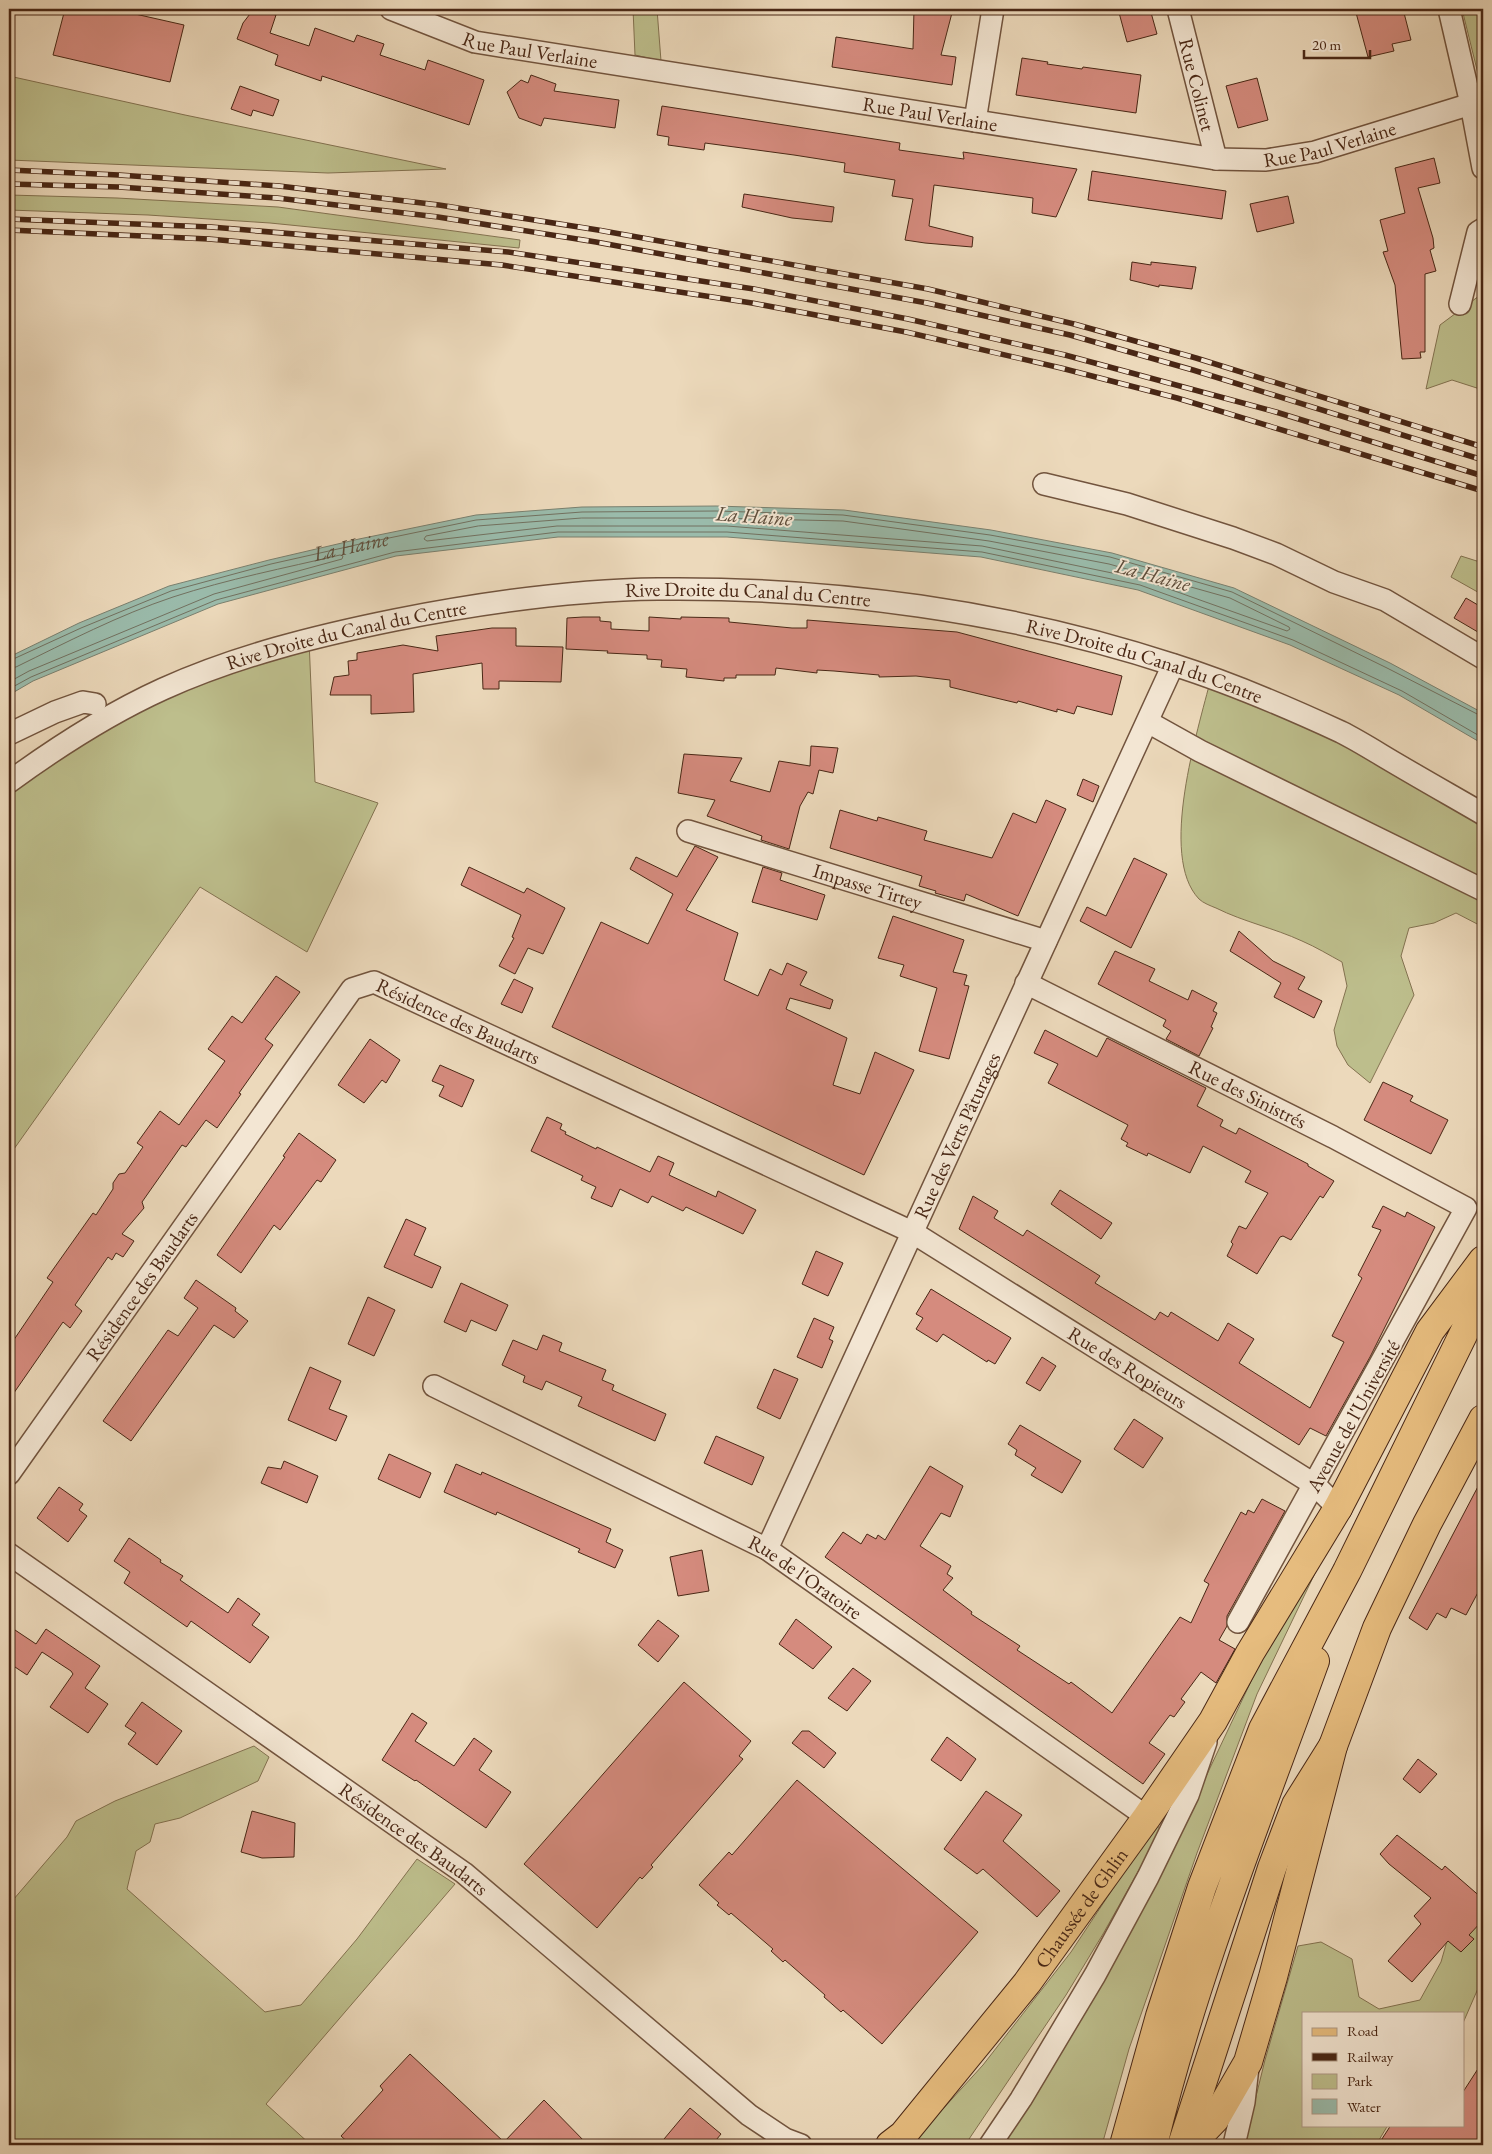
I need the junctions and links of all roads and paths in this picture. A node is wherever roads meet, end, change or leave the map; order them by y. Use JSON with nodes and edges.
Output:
{"nodes":[{"id":1,"x":391,"y":9,"type":"edge"},
{"id":2,"x":993,"y":9,"type":"edge"},
{"id":3,"x":1178,"y":9,"type":"edge"},
{"id":4,"x":1449,"y":9,"type":"edge"},
{"id":5,"x":1471,"y":104,"type":"junction"},
{"id":6,"x":975,"y":121,"type":"junction"},
{"id":7,"x":1216,"y":159,"type":"junction"},
{"id":8,"x":1483,"y":168,"type":"edge"},
{"id":9,"x":1483,"y":229,"type":"edge"},
{"id":10,"x":1478,"y":260,"type":"edge"},
{"id":11,"x":1460,"y":304,"type":"dead end"},
{"id":12,"x":1044,"y":484,"type":"dead end"},
{"id":13,"x":1483,"y":658,"type":"edge"},
{"id":14,"x":1174,"y":665,"type":"junction"},
{"id":15,"x":95,"y":704,"type":"dead end"},
{"id":16,"x":1148,"y":722,"type":"junction"},
{"id":17,"x":9,"y":734,"type":"edge"},
{"id":18,"x":9,"y":782,"type":"edge"},
{"id":19,"x":1483,"y":814,"type":"edge"},
{"id":20,"x":688,"y":831,"type":"dead end"},
{"id":21,"x":1483,"y":890,"type":"edge"},
{"id":22,"x":1046,"y":942,"type":"junction"},
{"id":23,"x":1026,"y":983,"type":"junction"},
{"id":24,"x":1466,"y":1208,"type":"joint"},
{"id":25,"x":912,"y":1232,"type":"junction"},
{"id":26,"x":1483,"y":1260,"type":"edge"},
{"id":27,"x":1483,"y":1294,"type":"edge"},
{"id":28,"x":434,"y":1386,"type":"dead end"},
{"id":29,"x":1483,"y":1419,"type":"edge"},
{"id":30,"x":9,"y":1474,"type":"edge"},
{"id":31,"x":1315,"y":1485,"type":"junction"},
{"id":32,"x":1338,"y":1508,"type":"junction"},
{"id":33,"x":767,"y":1549,"type":"junction"},
{"id":34,"x":9,"y":1554,"type":"edge"},
{"id":35,"x":1347,"y":1571,"type":"junction"},
{"id":36,"x":1238,"y":1622,"type":"dead end"},
{"id":37,"x":1213,"y":1721,"type":"junction"},
{"id":38,"x":1333,"y":1746,"type":"junction"},
{"id":39,"x":1147,"y":1817,"type":"junction"},
{"id":40,"x":1248,"y":2062,"type":"junction"},
{"id":41,"x":1126,"y":2137,"type":"edge"},
{"id":42,"x":801,"y":2145,"type":"edge"},
{"id":43,"x":890,"y":2145,"type":"edge"},
{"id":44,"x":990,"y":2145,"type":"edge"},
{"id":45,"x":1154,"y":2145,"type":"edge"},
{"id":46,"x":1182,"y":2145,"type":"edge"},
{"id":47,"x":1190,"y":2145,"type":"edge"},
{"id":48,"x":1234,"y":2145,"type":"edge"}],
"edges":[{"from":1,"to":6,"type":"street","name":"Rue Paul Verlaine"},
{"from":2,"to":6,"type":"street"},
{"from":3,"to":7,"type":"street","name":"Rue Colinet"},
{"from":4,"to":5,"type":"street"},
{"from":5,"to":7,"type":"street","name":"Rue Paul Verlaine"},
{"from":5,"to":8,"type":"street"},
{"from":6,"to":7,"type":"street","name":"Rue Paul Verlaine"},
{"from":9,"to":10,"type":"street"},
{"from":10,"to":11,"type":"street"},
{"from":12,"to":13,"type":"street"},
{"from":14,"to":16,"type":"street","name":"Rue des Verts Pâturages"},
{"from":14,"to":18,"type":"street","name":"Rive Droite du Canal du Centre"},
{"from":14,"to":19,"type":"street","name":"Rive Droite du Canal du Centre"},
{"from":15,"to":17,"type":"street"},
{"from":16,"to":21,"type":"street"},
{"from":16,"to":22,"type":"street","name":"Rue des Verts Pâturages"},
{"from":20,"to":22,"type":"street","name":"Impasse Tirtey"},
{"from":22,"to":23,"type":"street","name":"Rue des Verts Pâturages"},
{"from":23,"to":24,"type":"street","name":"Rue des Sinistrés"},
{"from":23,"to":25,"type":"street","name":"Rue des Verts Pâturages"},
{"from":24,"to":31,"type":"street","name":"Avenue de l'Université"},
{"from":25,"to":30,"type":"street","name":"Résidence des Baudarts"},
{"from":25,"to":31,"type":"street","name":"Rue des Ropieurs"},
{"from":25,"to":33,"type":"street","name":"Rue des Verts Pâturages"},
{"from":26,"to":32,"type":"main road","name":"Chaussée de Ghlin"},
{"from":27,"to":35,"type":"main road"},
{"from":28,"to":33,"type":"street","name":"Rue de l'Oratoire"},
{"from":29,"to":38,"type":"main road"},
{"from":31,"to":32,"type":"street","name":"Rue des Ropieurs"},
{"from":31,"to":36,"type":"street","name":"Avenue de l'Université"},
{"from":32,"to":37,"type":"main road","name":"Chaussée de Ghlin"},
{"from":33,"to":39,"type":"street","name":"Rue de l'Oratoire"},
{"from":34,"to":42,"type":"street","name":"Résidence des Baudarts"},
{"from":35,"to":41,"type":"main road"},
{"from":35,"to":45,"type":"main road"},
{"from":37,"to":39,"type":"main road","name":"Chaussée de Ghlin"},
{"from":37,"to":44,"type":"street"},
{"from":38,"to":40,"type":"main road"},
{"from":38,"to":46,"type":"main road"},
{"from":39,"to":43,"type":"main road","name":"Chaussée de Ghlin"},
{"from":40,"to":47,"type":"main road"},
{"from":40,"to":48,"type":"street"}]}
